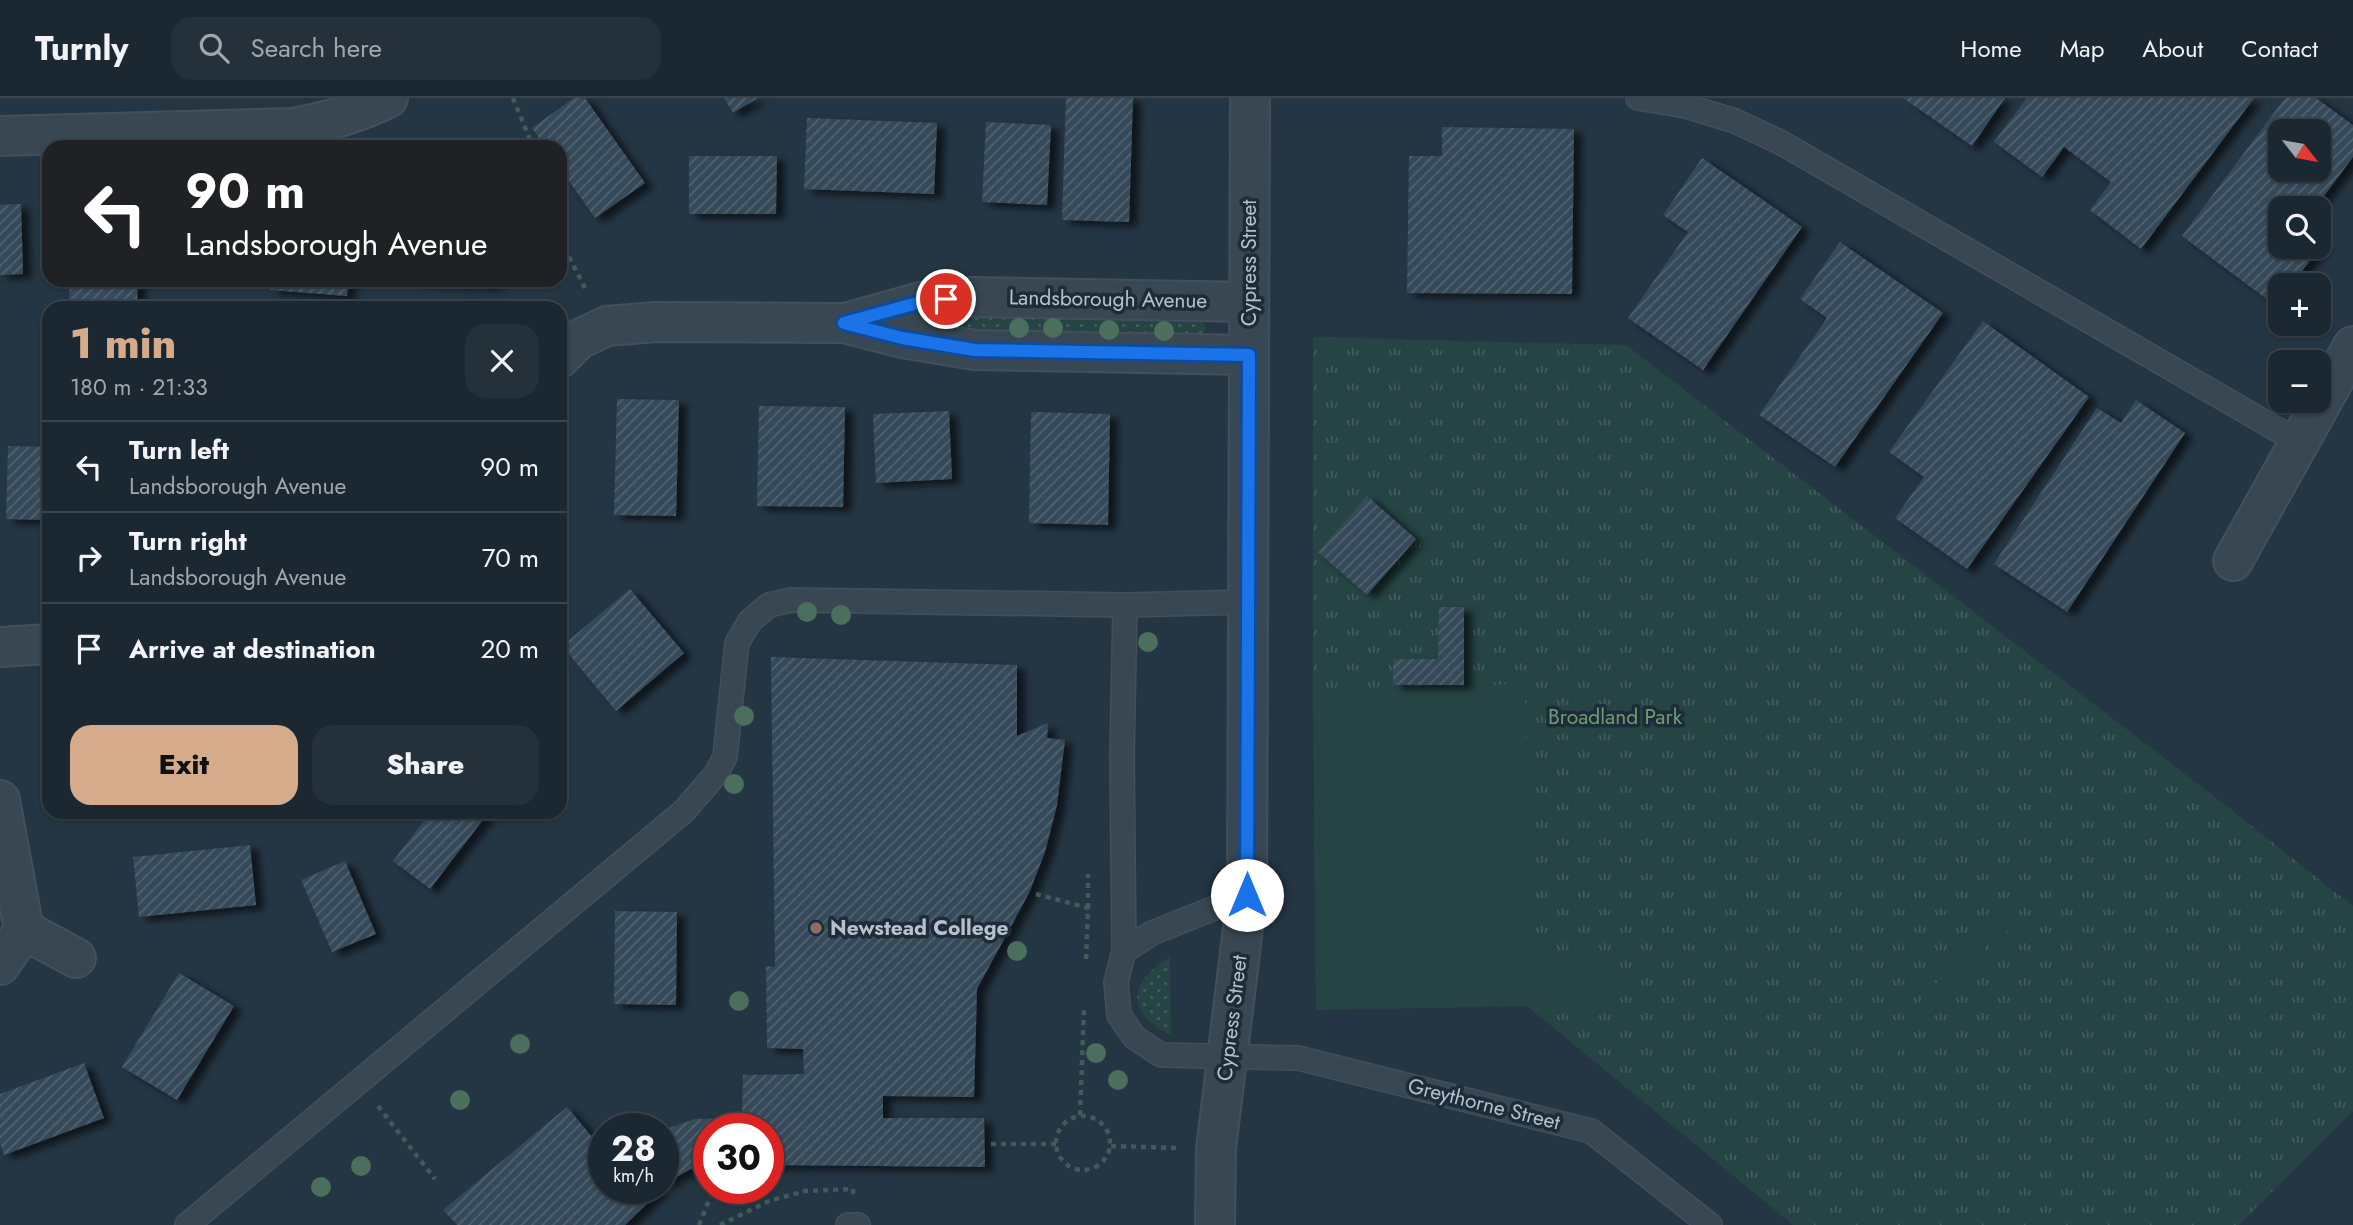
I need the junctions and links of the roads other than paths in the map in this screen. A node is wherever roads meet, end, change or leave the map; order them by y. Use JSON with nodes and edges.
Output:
{"nodes":[{"id":1,"x":388,"y":98,"type":"edge"},
{"id":2,"x":1250,"y":98,"type":"edge"},
{"id":3,"x":1638,"y":98,"type":"edge"},
{"id":4,"x":1739,"y":98,"type":"edge"},
{"id":5,"x":1735,"y":121,"type":"junction"},
{"id":6,"x":0,"y":136,"type":"edge"},
{"id":7,"x":1249,"y":302,"type":"junction"},
{"id":8,"x":844,"y":323,"type":"junction"},
{"id":9,"x":2353,"y":345,"type":"edge"},
{"id":10,"x":567,"y":351,"type":"edge"},
{"id":11,"x":1249,"y":355,"type":"junction"},
{"id":12,"x":2299,"y":442,"type":"junction"},
{"id":13,"x":2233,"y":561,"type":"dead end"},
{"id":14,"x":1248,"y":602,"type":"junction"},
{"id":15,"x":1125,"y":605,"type":"junction"},
{"id":16,"x":42,"y":644,"type":"edge"},
{"id":17,"x":0,"y":647,"type":"edge"},
{"id":18,"x":0,"y":800,"type":"edge"},
{"id":19,"x":1247,"y":895,"type":"junction"},
{"id":20,"x":24,"y":930,"type":"junction"},
{"id":21,"x":1124,"y":951,"type":"junction"},
{"id":22,"x":76,"y":958,"type":"dead end"},
{"id":23,"x":0,"y":965,"type":"edge"},
{"id":24,"x":1227,"y":1055,"type":"junction"},
{"id":25,"x":187,"y":1225,"type":"edge"},
{"id":26,"x":850,"y":1225,"type":"edge"},
{"id":27,"x":858,"y":1225,"type":"edge"},
{"id":28,"x":1215,"y":1225,"type":"edge"},
{"id":29,"x":1710,"y":1225,"type":"edge"}],
"edges":[{"from":1,"to":6,"type":"street"},
{"from":2,"to":7,"type":"street","name":"Cypress Street"},
{"from":3,"to":5,"type":"lane"},
{"from":4,"to":5,"type":"lane"},
{"from":5,"to":12,"type":"lane"},
{"from":7,"to":8,"type":"street","name":"Landsborough Avenue"},
{"from":7,"to":11,"type":"street","name":"Cypress Street"},
{"from":8,"to":10,"type":"street","name":"Landsborough Avenue"},
{"from":8,"to":11,"type":"street","name":"Landsborough Avenue"},
{"from":9,"to":12,"type":"street"},
{"from":11,"to":14,"type":"street","name":"Cypress Street"},
{"from":12,"to":13,"type":"street"},
{"from":14,"to":15,"type":"lane"},
{"from":14,"to":19,"type":"street","name":"Cypress Street"},
{"from":15,"to":21,"type":"lane","name":"Greythorne Street"},
{"from":15,"to":25,"type":"lane"},
{"from":16,"to":17,"type":"street"},
{"from":18,"to":20,"type":"street"},
{"from":19,"to":21,"type":"lane"},
{"from":19,"to":24,"type":"street","name":"Cypress Street"},
{"from":20,"to":22,"type":"street"},
{"from":20,"to":23,"type":"street"},
{"from":21,"to":24,"type":"lane","name":"Greythorne Street"},
{"from":24,"to":28,"type":"street","name":"Cypress Street"},
{"from":24,"to":29,"type":"lane","name":"Greythorne Street"},
{"from":26,"to":27,"type":"lane"}]}
